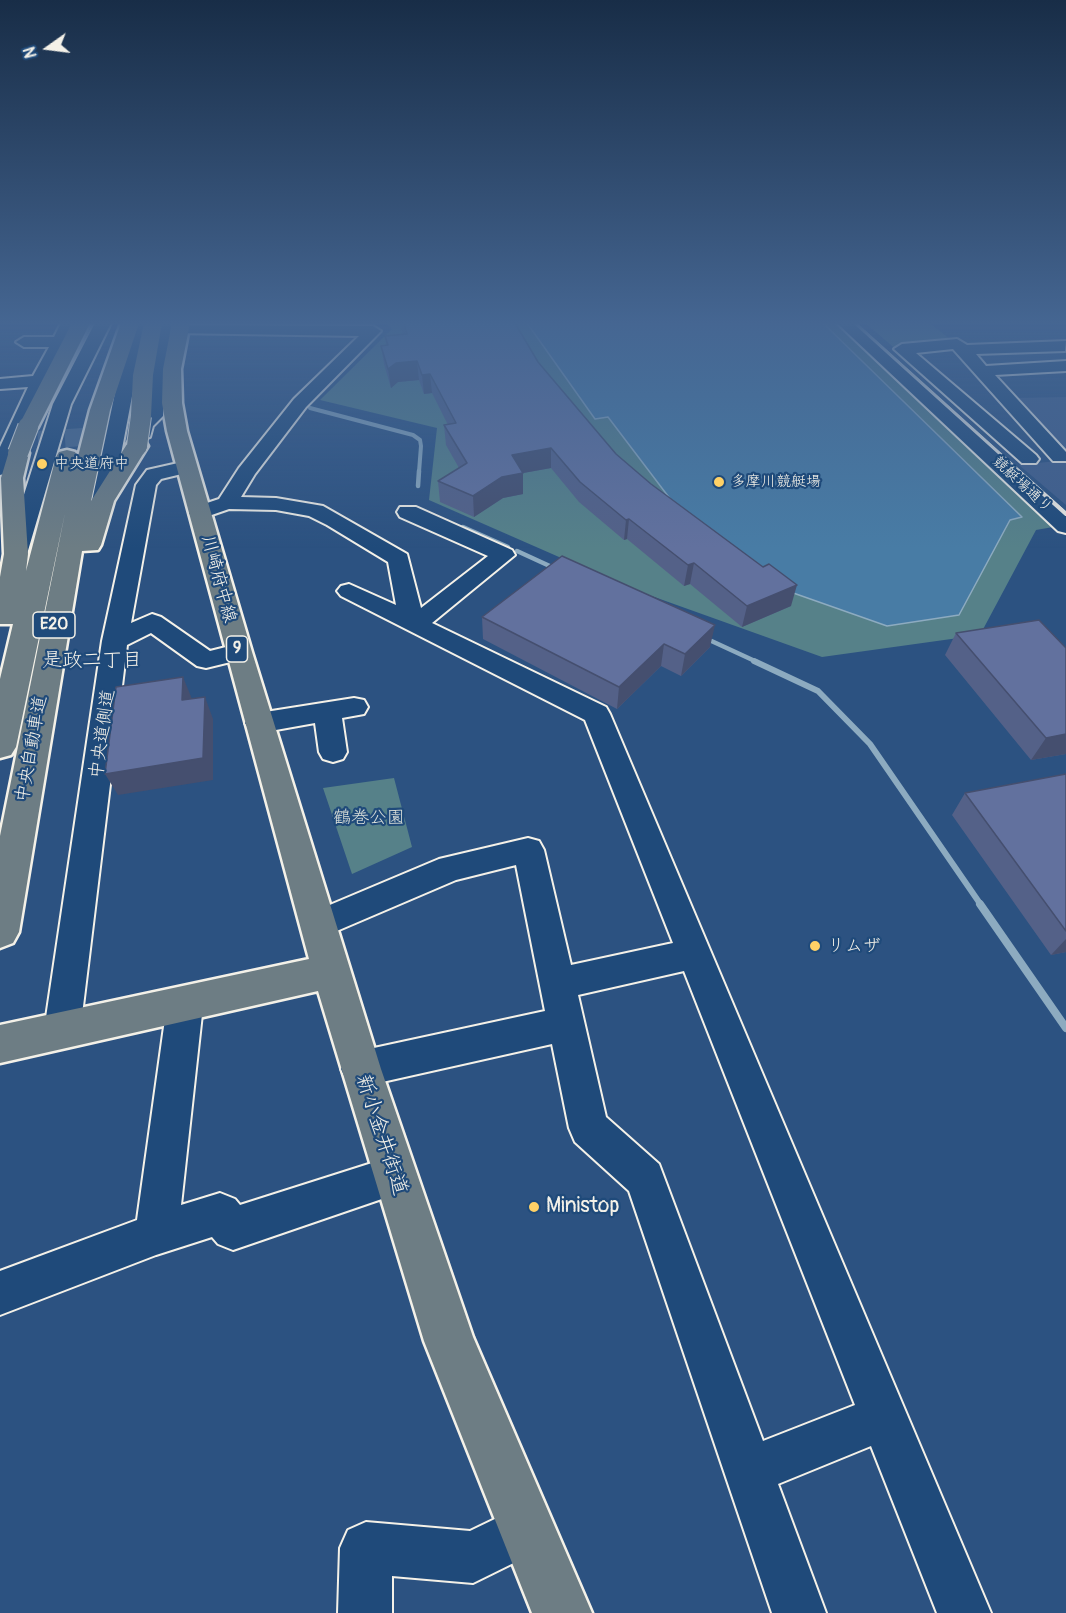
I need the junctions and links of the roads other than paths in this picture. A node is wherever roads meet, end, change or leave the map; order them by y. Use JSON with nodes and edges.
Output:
{"nodes":[{"id":1,"x":31,"y":398,"type":"edge"},
{"id":2,"x":48,"y":398,"type":"edge"},
{"id":3,"x":66,"y":398,"type":"edge"},
{"id":4,"x":83,"y":398,"type":"edge"},
{"id":5,"x":104,"y":398,"type":"edge"},
{"id":6,"x":123,"y":398,"type":"edge"},
{"id":7,"x":141,"y":398,"type":"edge"},
{"id":8,"x":155,"y":398,"type":"edge"},
{"id":9,"x":172,"y":398,"type":"edge"},
{"id":10,"x":305,"y":398,"type":"edge"},
{"id":11,"x":928,"y":398,"type":"edge"},
{"id":12,"x":959,"y":398,"type":"edge"},
{"id":13,"x":1007,"y":398,"type":"edge"},
{"id":14,"x":177,"y":431,"type":"junction"},
{"id":15,"x":138,"y":432,"type":"junction"},
{"id":16,"x":6,"y":457,"type":"edge"},
{"id":17,"x":1029,"y":459,"type":"junction"},
{"id":18,"x":999,"y":463,"type":"junction"},
{"id":19,"x":186,"y":467,"type":"junction"},
{"id":20,"x":102,"y":501,"type":"junction"},
{"id":21,"x":227,"y":503,"type":"junction"},
{"id":22,"x":408,"y":512,"type":"dead end"},
{"id":23,"x":200,"y":513,"type":"junction"},
{"id":24,"x":1066,"y":526,"type":"edge"},
{"id":25,"x":16,"y":554,"type":"junction"},
{"id":26,"x":350,"y":591,"type":"dead end"},
{"id":27,"x":415,"y":624,"type":"junction"},
{"id":28,"x":115,"y":641,"type":"junction"},
{"id":29,"x":238,"y":652,"type":"junction"},
{"id":30,"x":0,"y":657,"type":"edge"},
{"id":31,"x":259,"y":723,"type":"junction"},
{"id":32,"x":0,"y":747,"type":"edge"},
{"id":33,"x":333,"y":752,"type":"dead end"},
{"id":34,"x":318,"y":926,"type":"junction"},
{"id":35,"x":0,"y":932,"type":"edge"},
{"id":36,"x":693,"y":954,"type":"junction"},
{"id":37,"x":332,"y":971,"type":"junction"},
{"id":38,"x":558,"y":984,"type":"junction"},
{"id":39,"x":185,"y":1005,"type":"junction"},
{"id":40,"x":566,"y":1024,"type":"junction"},
{"id":41,"x":62,"y":1031,"type":"junction"},
{"id":42,"x":0,"y":1044,"type":"edge"},
{"id":43,"x":360,"y":1069,"type":"junction"},
{"id":44,"x":394,"y":1176,"type":"junction"},
{"id":45,"x":156,"y":1234,"type":"junction"},
{"id":46,"x":0,"y":1293,"type":"edge"},
{"id":47,"x":884,"y":1417,"type":"junction"},
{"id":48,"x":750,"y":1471,"type":"junction"},
{"id":49,"x":526,"y":1530,"type":"junction"},
{"id":50,"x":365,"y":1613,"type":"edge"},
{"id":51,"x":562,"y":1613,"type":"edge"},
{"id":52,"x":799,"y":1613,"type":"edge"},
{"id":53,"x":964,"y":1613,"type":"edge"}],
"edges":[{"from":1,"to":16,"type":"street"},
{"from":2,"to":16,"type":"main road","bridge":true},
{"from":3,"to":25,"type":"street"},
{"from":4,"to":32,"type":"main road","name":"中央自動車道","number":"E20"},
{"from":5,"to":35,"type":"main road","name":"中央自動車道","number":"E20"},
{"from":6,"to":20,"type":"street"},
{"from":7,"to":15,"type":"main road"},
{"from":8,"to":15,"type":"street"},
{"from":9,"to":14,"type":"main road","name":"川崎府中線","number":"9"},
{"from":10,"to":21,"type":"street"},
{"from":11,"to":18,"type":"street","name":"競艇場通り"},
{"from":12,"to":17,"type":"street"},
{"from":13,"to":17,"type":"street"},
{"from":14,"to":15,"type":"street"},
{"from":14,"to":19,"type":"main road","name":"川崎府中線","number":"9"},
{"from":15,"to":20,"type":"main road"},
{"from":16,"to":25,"type":"main road"},
{"from":17,"to":18,"type":"street"},
{"from":18,"to":24,"type":"street","name":"競艇場通り"},
{"from":19,"to":23,"type":"main road","name":"川崎府中線","number":"9"},
{"from":19,"to":28,"type":"street","name":"中央道側道"},
{"from":20,"to":35,"type":"main road"},
{"from":21,"to":23,"type":"street"},
{"from":21,"to":27,"type":"street"},
{"from":22,"to":27,"type":"street"},
{"from":23,"to":29,"type":"main road","name":"川崎府中線","number":"9"},
{"from":25,"to":30,"type":"main road"},
{"from":26,"to":27,"type":"street"},
{"from":27,"to":36,"type":"street"},
{"from":28,"to":29,"type":"street"},
{"from":28,"to":41,"type":"street","name":"中央道側道"},
{"from":29,"to":31,"type":"main road","name":"川崎府中線","number":"9"},
{"from":31,"to":33,"type":"street"},
{"from":31,"to":34,"type":"main road","name":"川崎府中線","number":"9"},
{"from":34,"to":37,"type":"main road","name":"川崎府中線","number":"9"},
{"from":34,"to":38,"type":"street"},
{"from":36,"to":38,"type":"street"},
{"from":36,"to":47,"type":"street"},
{"from":37,"to":39,"type":"main road"},
{"from":37,"to":43,"type":"main road","name":"新小金井街道"},
{"from":38,"to":40,"type":"street"},
{"from":39,"to":41,"type":"main road"},
{"from":39,"to":45,"type":"street"},
{"from":40,"to":43,"type":"street"},
{"from":40,"to":48,"type":"street"},
{"from":41,"to":42,"type":"main road"},
{"from":43,"to":44,"type":"main road","name":"新小金井街道"},
{"from":44,"to":45,"type":"street"},
{"from":44,"to":49,"type":"main road","name":"新小金井街道"},
{"from":45,"to":46,"type":"street"},
{"from":47,"to":48,"type":"street"},
{"from":47,"to":53,"type":"street"},
{"from":48,"to":52,"type":"street"},
{"from":49,"to":50,"type":"street"},
{"from":49,"to":51,"type":"main road","name":"新小金井街道"}]}
